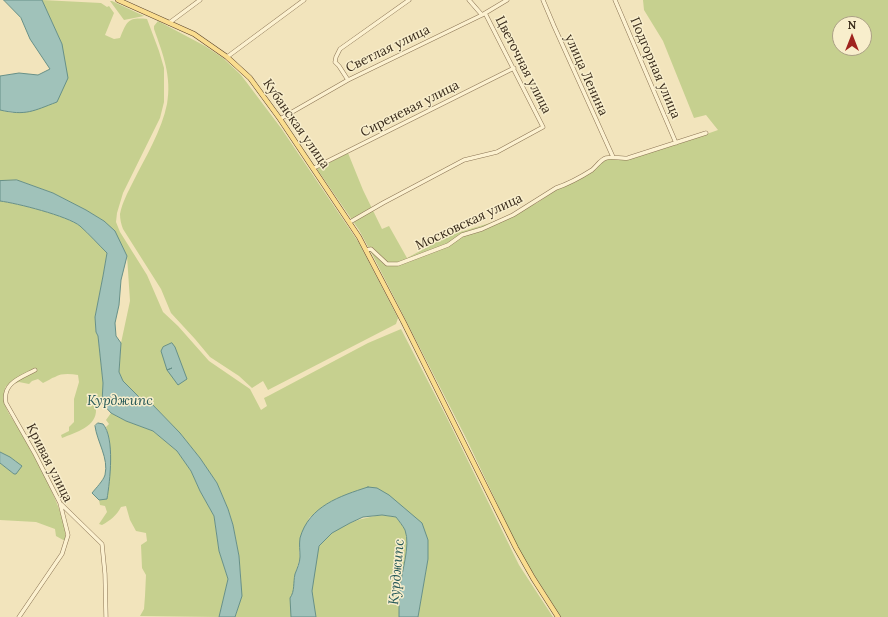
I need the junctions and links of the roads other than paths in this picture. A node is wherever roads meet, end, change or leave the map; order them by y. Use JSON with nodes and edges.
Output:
{"nodes":[{"id":1,"x":118,"y":0,"type":"edge"},
{"id":2,"x":200,"y":0,"type":"edge"},
{"id":3,"x":304,"y":0,"type":"edge"},
{"id":4,"x":408,"y":0,"type":"edge"},
{"id":5,"x":469,"y":0,"type":"edge"},
{"id":6,"x":506,"y":0,"type":"edge"},
{"id":7,"x":543,"y":0,"type":"edge"},
{"id":8,"x":615,"y":0,"type":"edge"},
{"id":9,"x":484,"y":14,"type":"junction"},
{"id":10,"x":169,"y":22,"type":"junction"},
{"id":11,"x":227,"y":57,"type":"junction"},
{"id":12,"x":514,"y":68,"type":"junction"},
{"id":13,"x":348,"y":80,"type":"junction"},
{"id":14,"x":280,"y":119,"type":"junction"},
{"id":15,"x":706,"y":133,"type":"dead end"},
{"id":16,"x":676,"y":143,"type":"junction"},
{"id":17,"x":613,"y":157,"type":"junction"},
{"id":18,"x":314,"y":168,"type":"junction"},
{"id":19,"x":350,"y":222,"type":"junction"},
{"id":20,"x":366,"y":250,"type":"junction"},
{"id":21,"x":35,"y":370,"type":"dead end"},
{"id":22,"x":60,"y":503,"type":"junction"},
{"id":23,"x":19,"y":617,"type":"edge"},
{"id":24,"x":106,"y":617,"type":"edge"},
{"id":25,"x":558,"y":617,"type":"edge"}],
"edges":[{"from":1,"to":10,"type":"main road","name":"Кубанская улица"},
{"from":2,"to":10,"type":"street"},
{"from":3,"to":11,"type":"street"},
{"from":4,"to":13,"type":"street"},
{"from":5,"to":9,"type":"street","name":"Цветочная улица"},
{"from":6,"to":9,"type":"street","name":"Светлая улица"},
{"from":7,"to":17,"type":"street","name":"улица Ленина"},
{"from":8,"to":16,"type":"street","name":"Подгорная улица"},
{"from":9,"to":12,"type":"street","name":"Цветочная улица"},
{"from":9,"to":13,"type":"street","name":"Светлая улица"},
{"from":10,"to":11,"type":"main road","name":"Кубанская улица"},
{"from":11,"to":14,"type":"main road","name":"Кубанская улица"},
{"from":12,"to":18,"type":"street","name":"Сиреневая улица"},
{"from":12,"to":19,"type":"street","name":"Цветочная улица"},
{"from":13,"to":14,"type":"street","name":"Светлая улица"},
{"from":14,"to":18,"type":"main road","name":"Кубанская улица"},
{"from":15,"to":16,"type":"street"},
{"from":16,"to":17,"type":"street"},
{"from":17,"to":20,"type":"street","name":"Московская улица"},
{"from":18,"to":19,"type":"main road","name":"Кубанская улица"},
{"from":19,"to":20,"type":"main road","name":"Кубанская улица"},
{"from":20,"to":25,"type":"main road","name":"Кубанская улица"},
{"from":21,"to":22,"type":"street","name":"Кривая улица"},
{"from":22,"to":23,"type":"street","name":"Кривая улица"},
{"from":22,"to":24,"type":"street"}]}
